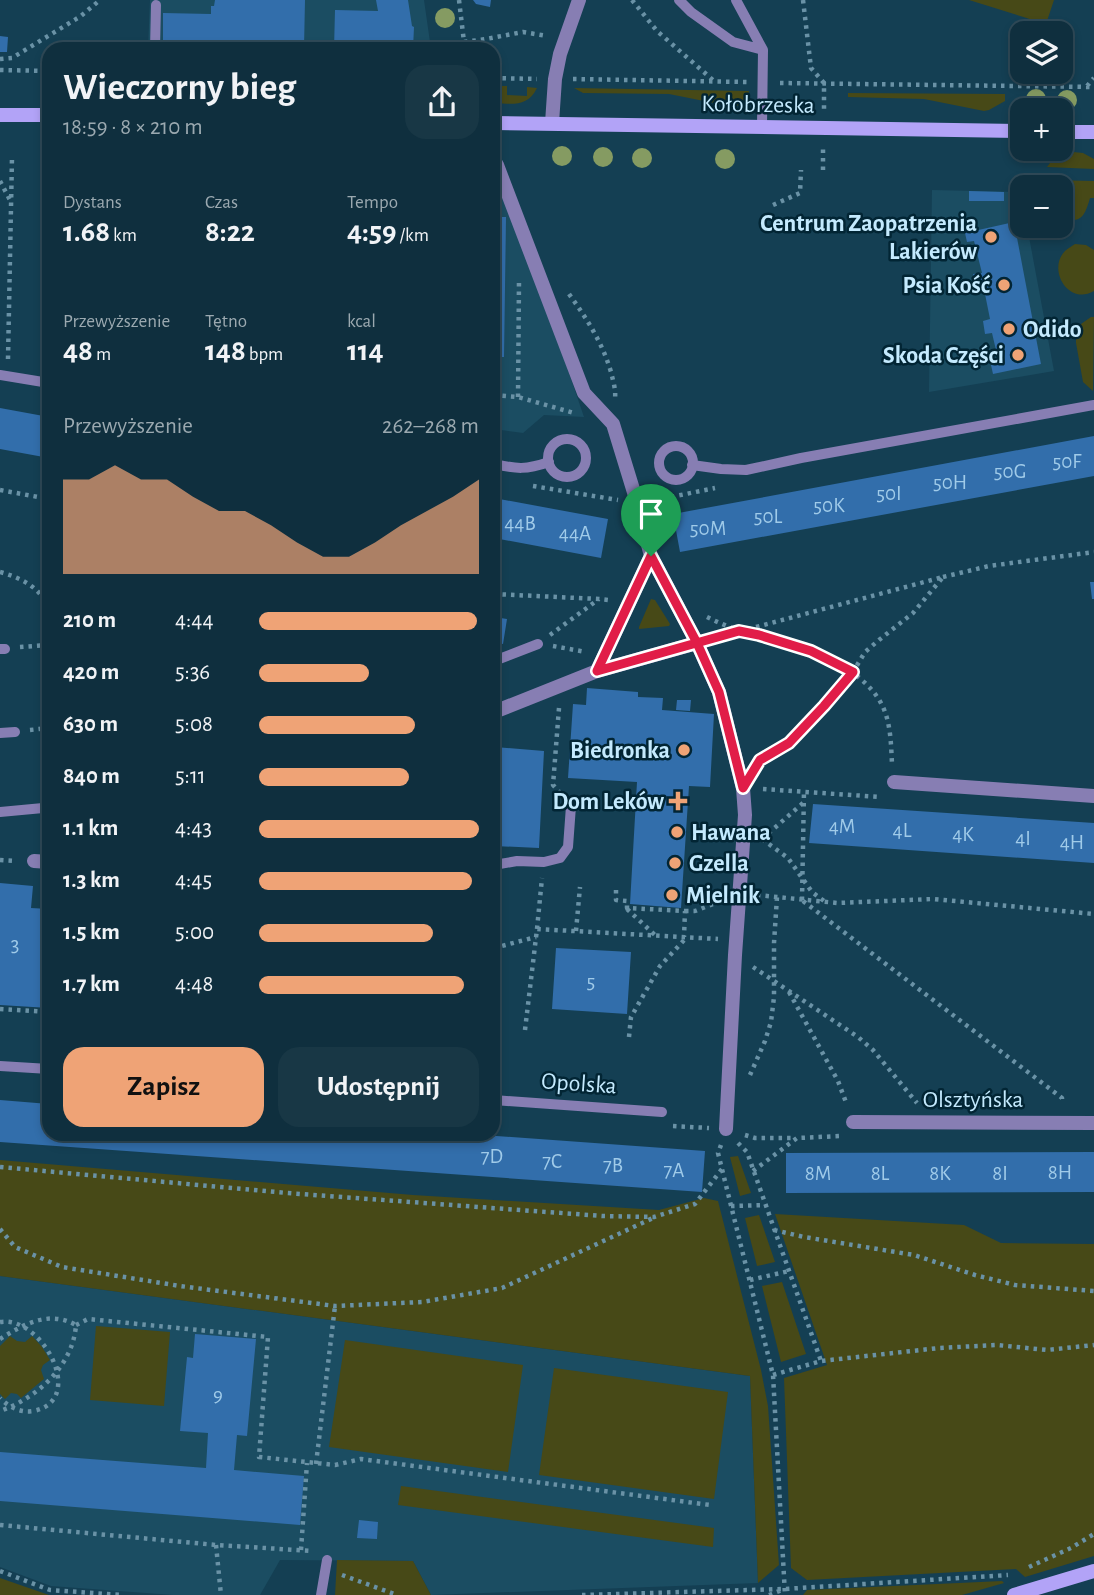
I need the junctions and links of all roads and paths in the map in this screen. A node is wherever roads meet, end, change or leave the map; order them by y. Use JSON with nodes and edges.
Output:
{"nodes":[{"id":1,"x":100,"y":0,"type":"edge"},
{"id":2,"x":458,"y":0,"type":"edge"},
{"id":3,"x":579,"y":0,"type":"edge"},
{"id":4,"x":632,"y":0,"type":"edge"},
{"id":5,"x":679,"y":0,"type":"edge"},
{"id":6,"x":736,"y":0,"type":"edge"},
{"id":7,"x":803,"y":0,"type":"edge"},
{"id":8,"x":156,"y":5,"type":"dead end"},
{"id":9,"x":565,"y":39,"type":"junction"},
{"id":10,"x":155,"y":42,"type":"edge"},
{"id":11,"x":464,"y":42,"type":"joint"},
{"id":12,"x":763,"y":50,"type":"junction"},
{"id":13,"x":0,"y":59,"type":"edge"},
{"id":14,"x":0,"y":70,"type":"edge"},
{"id":15,"x":42,"y":71,"type":"edge"},
{"id":16,"x":500,"y":78,"type":"edge"},
{"id":17,"x":1094,"y":78,"type":"edge"},
{"id":18,"x":555,"y":79,"type":"junction"},
{"id":19,"x":714,"y":81,"type":"junction"},
{"id":20,"x":762,"y":82,"type":"junction"},
{"id":21,"x":824,"y":83,"type":"junction"},
{"id":22,"x":1087,"y":87,"type":"junction"},
{"id":23,"x":1094,"y":87,"type":"edge"},
{"id":24,"x":0,"y":114,"type":"edge"},
{"id":25,"x":42,"y":115,"type":"edge"},
{"id":26,"x":500,"y":123,"type":"edge"},
{"id":27,"x":552,"y":123,"type":"junction"},
{"id":28,"x":762,"y":127,"type":"junction"},
{"id":29,"x":1010,"y":131,"type":"edge"},
{"id":30,"x":1073,"y":132,"type":"edge"},
{"id":31,"x":1094,"y":132,"type":"edge"},
{"id":32,"x":12,"y":157,"type":"dead end"},
{"id":33,"x":801,"y":170,"type":"dead end"},
{"id":34,"x":500,"y":173,"type":"edge"},
{"id":35,"x":12,"y":178,"type":"junction"},
{"id":36,"x":0,"y":180,"type":"edge"},
{"id":37,"x":12,"y":202,"type":"junction"},
{"id":38,"x":773,"y":205,"type":"dead end"},
{"id":39,"x":519,"y":277,"type":"dead end"},
{"id":40,"x":9,"y":328,"type":"dead end"},
{"id":41,"x":0,"y":375,"type":"edge"},
{"id":42,"x":42,"y":382,"type":"edge"},
{"id":43,"x":500,"y":396,"type":"edge"},
{"id":44,"x":518,"y":397,"type":"junction"},
{"id":45,"x":1094,"y":405,"type":"edge"},
{"id":46,"x":577,"y":414,"type":"dead end"},
{"id":47,"x":549,"y":462,"type":"dead end"},
{"id":48,"x":500,"y":465,"type":"edge"},
{"id":49,"x":692,"y":465,"type":"dead end"},
{"id":50,"x":533,"y":486,"type":"dead end"},
{"id":51,"x":0,"y":490,"type":"edge"},
{"id":52,"x":42,"y":498,"type":"edge"},
{"id":53,"x":613,"y":500,"type":"dead end"},
{"id":54,"x":1094,"y":552,"type":"edge"},
{"id":55,"x":651,"y":556,"type":"junction"},
{"id":56,"x":0,"y":572,"type":"edge"},
{"id":57,"x":943,"y":577,"type":"junction"},
{"id":58,"x":42,"y":594,"type":"edge"},
{"id":59,"x":500,"y":594,"type":"edge"},
{"id":60,"x":599,"y":599,"type":"junction"},
{"id":61,"x":628,"y":604,"type":"junction"},
{"id":62,"x":677,"y":605,"type":"junction"},
{"id":63,"x":739,"y":631,"type":"junction"},
{"id":64,"x":697,"y":643,"type":"junction"},
{"id":65,"x":538,"y":644,"type":"junction"},
{"id":66,"x":42,"y":646,"type":"edge"},
{"id":67,"x":3,"y":649,"type":"edge"},
{"id":68,"x":604,"y":656,"type":"junction"},
{"id":69,"x":500,"y":659,"type":"edge"},
{"id":70,"x":597,"y":671,"type":"junction"},
{"id":71,"x":853,"y":672,"type":"junction"},
{"id":72,"x":560,"y":686,"type":"junction"},
{"id":73,"x":500,"y":710,"type":"edge"},
{"id":74,"x":15,"y":732,"type":"dead end"},
{"id":75,"x":0,"y":733,"type":"edge"},
{"id":76,"x":894,"y":782,"type":"joint"},
{"id":77,"x":743,"y":788,"type":"junction"},
{"id":78,"x":804,"y":792,"type":"dead end"},
{"id":79,"x":1094,"y":796,"type":"edge"},
{"id":80,"x":804,"y":803,"type":"junction"},
{"id":81,"x":571,"y":806,"type":"joint"},
{"id":82,"x":42,"y":808,"type":"edge"},
{"id":83,"x":0,"y":812,"type":"edge"},
{"id":84,"x":544,"y":862,"type":"junction"},
{"id":85,"x":500,"y":864,"type":"edge"},
{"id":86,"x":802,"y":877,"type":"junction"},
{"id":87,"x":580,"y":887,"type":"dead end"},
{"id":88,"x":616,"y":890,"type":"dead end"},
{"id":89,"x":740,"y":893,"type":"junction"},
{"id":90,"x":802,"y":900,"type":"junction"},
{"id":91,"x":826,"y":902,"type":"junction"},
{"id":92,"x":627,"y":908,"type":"junction"},
{"id":93,"x":685,"y":911,"type":"junction"},
{"id":94,"x":1094,"y":914,"type":"edge"},
{"id":95,"x":537,"y":929,"type":"junction"},
{"id":96,"x":576,"y":932,"type":"junction"},
{"id":97,"x":656,"y":936,"type":"junction"},
{"id":98,"x":536,"y":937,"type":"junction"},
{"id":99,"x":686,"y":937,"type":"junction"},
{"id":100,"x":500,"y":946,"type":"edge"},
{"id":101,"x":735,"y":948,"type":"junction"},
{"id":102,"x":773,"y":981,"type":"junction"},
{"id":103,"x":788,"y":991,"type":"junction"},
{"id":104,"x":0,"y":1009,"type":"edge"},
{"id":105,"x":42,"y":1012,"type":"edge"},
{"id":106,"x":525,"y":1030,"type":"dead end"},
{"id":107,"x":629,"y":1037,"type":"dead end"},
{"id":108,"x":0,"y":1066,"type":"edge"},
{"id":109,"x":42,"y":1069,"type":"edge"},
{"id":110,"x":748,"y":1079,"type":"dead end"},
{"id":111,"x":1062,"y":1098,"type":"dead end"},
{"id":112,"x":500,"y":1100,"type":"edge"},
{"id":113,"x":662,"y":1112,"type":"dead end"},
{"id":114,"x":853,"y":1122,"type":"joint"},
{"id":115,"x":929,"y":1122,"type":"junction"},
{"id":116,"x":1094,"y":1123,"type":"edge"},
{"id":117,"x":726,"y":1129,"type":"dead end"},
{"id":118,"x":755,"y":1138,"type":"dead end"},
{"id":119,"x":797,"y":1138,"type":"dead end"},
{"id":120,"x":747,"y":1152,"type":"dead end"},
{"id":121,"x":719,"y":1153,"type":"dead end"},
{"id":122,"x":0,"y":1167,"type":"edge"},
{"id":123,"x":722,"y":1169,"type":"junction"},
{"id":124,"x":765,"y":1205,"type":"junction"},
{"id":125,"x":732,"y":1206,"type":"junction"},
{"id":126,"x":654,"y":1217,"type":"junction"},
{"id":127,"x":0,"y":1229,"type":"edge"},
{"id":128,"x":774,"y":1230,"type":"junction"},
{"id":129,"x":789,"y":1271,"type":"junction"},
{"id":130,"x":750,"y":1280,"type":"junction"},
{"id":131,"x":1094,"y":1291,"type":"edge"},
{"id":132,"x":335,"y":1306,"type":"junction"},
{"id":133,"x":0,"y":1322,"type":"edge"},
{"id":134,"x":76,"y":1325,"type":"junction"},
{"id":135,"x":22,"y":1327,"type":"junction"},
{"id":136,"x":0,"y":1339,"type":"edge"},
{"id":137,"x":1094,"y":1345,"type":"edge"},
{"id":138,"x":821,"y":1361,"type":"junction"},
{"id":139,"x":57,"y":1371,"type":"junction"},
{"id":140,"x":773,"y":1375,"type":"junction"},
{"id":141,"x":0,"y":1398,"type":"edge"},
{"id":142,"x":10,"y":1407,"type":"junction"},
{"id":143,"x":0,"y":1411,"type":"edge"},
{"id":144,"x":307,"y":1463,"type":"junction"},
{"id":145,"x":316,"y":1464,"type":"junction"},
{"id":146,"x":335,"y":1465,"type":"junction"},
{"id":147,"x":334,"y":1472,"type":"dead end"},
{"id":148,"x":710,"y":1506,"type":"dead end"},
{"id":149,"x":0,"y":1525,"type":"edge"},
{"id":150,"x":1094,"y":1534,"type":"edge"},
{"id":151,"x":216,"y":1545,"type":"junction"},
{"id":152,"x":301,"y":1550,"type":"junction"},
{"id":153,"x":314,"y":1551,"type":"dead end"},
{"id":154,"x":326,"y":1564,"type":"joint"},
{"id":155,"x":1025,"y":1569,"type":"dead end"},
{"id":156,"x":0,"y":1571,"type":"edge"},
{"id":157,"x":1094,"y":1571,"type":"edge"},
{"id":158,"x":1014,"y":1574,"type":"dead end"},
{"id":159,"x":60,"y":1591,"type":"junction"},
{"id":160,"x":785,"y":1592,"type":"edge"},
{"id":161,"x":66,"y":1595,"type":"edge"},
{"id":162,"x":121,"y":1595,"type":"edge"},
{"id":163,"x":221,"y":1595,"type":"edge"},
{"id":164,"x":321,"y":1595,"type":"edge"},
{"id":165,"x":397,"y":1595,"type":"edge"},
{"id":166,"x":582,"y":1595,"type":"edge"},
{"id":167,"x":769,"y":1595,"type":"edge"},
{"id":168,"x":1014,"y":1595,"type":"edge"}],
"edges":[{"from":1,"to":13,"type":"path"},
{"from":2,"to":11,"type":"path"},
{"from":3,"to":9,"type":"street"},
{"from":4,"to":19,"type":"path"},
{"from":5,"to":12,"type":"lane"},
{"from":6,"to":12,"type":"lane"},
{"from":7,"to":21,"type":"path"},
{"from":8,"to":10,"type":"lane"},
{"from":9,"to":11,"type":"path"},
{"from":9,"to":18,"type":"street"},
{"from":12,"to":20,"type":"lane"},
{"from":14,"to":15,"type":"path"},
{"from":16,"to":18,"type":"path"},
{"from":17,"to":22,"type":"path"},
{"from":18,"to":19,"type":"path"},
{"from":18,"to":27,"type":"street"},
{"from":19,"to":20,"type":"path"},
{"from":20,"to":21,"type":"path"},
{"from":20,"to":28,"type":"lane"},
{"from":21,"to":22,"type":"path"},
{"from":22,"to":23,"type":"path"},
{"from":24,"to":25,"type":"street"},
{"from":26,"to":27,"type":"street","name":"Kołobrzeska"},
{"from":27,"to":28,"type":"street","name":"Kołobrzeska"},
{"from":28,"to":29,"type":"street","name":"Kołobrzeska"},
{"from":30,"to":31,"type":"street"},
{"from":32,"to":35,"type":"path"},
{"from":33,"to":38,"type":"path"},
{"from":34,"to":55,"type":"street"},
{"from":35,"to":36,"type":"path"},
{"from":35,"to":37,"type":"path"},
{"from":36,"to":37,"type":"path"},
{"from":37,"to":40,"type":"path"},
{"from":39,"to":44,"type":"path"},
{"from":41,"to":42,"type":"lane"},
{"from":43,"to":44,"type":"path"},
{"from":44,"to":46,"type":"path"},
{"from":45,"to":49,"type":"lane"},
{"from":47,"to":48,"type":"lane"},
{"from":50,"to":53,"type":"path"},
{"from":51,"to":52,"type":"path"},
{"from":54,"to":57,"type":"path"},
{"from":55,"to":61,"type":"street"},
{"from":55,"to":62,"type":"street"},
{"from":56,"to":58,"type":"path"},
{"from":57,"to":63,"type":"path"},
{"from":57,"to":71,"type":"path"},
{"from":59,"to":60,"type":"path"},
{"from":60,"to":61,"type":"path"},
{"from":60,"to":65,"type":"path"},
{"from":61,"to":68,"type":"street"},
{"from":62,"to":63,"type":"path"},
{"from":62,"to":64,"type":"street"},
{"from":63,"to":64,"type":"path"},
{"from":63,"to":71,"type":"path"},
{"from":64,"to":70,"type":"street"},
{"from":64,"to":77,"type":"street"},
{"from":65,"to":68,"type":"path"},
{"from":65,"to":69,"type":"lane"},
{"from":66,"to":67,"type":"path"},
{"from":68,"to":70,"type":"street"},
{"from":70,"to":72,"type":"street"},
{"from":71,"to":76,"type":"path"},
{"from":71,"to":77,"type":"path"},
{"from":72,"to":73,"type":"street"},
{"from":72,"to":81,"type":"path"},
{"from":74,"to":75,"type":"lane"},
{"from":76,"to":79,"type":"street"},
{"from":77,"to":89,"type":"street"},
{"from":78,"to":80,"type":"path"},
{"from":80,"to":86,"type":"path"},
{"from":80,"to":86,"type":"path"},
{"from":81,"to":84,"type":"lane"},
{"from":82,"to":83,"type":"lane"},
{"from":84,"to":85,"type":"lane"},
{"from":84,"to":95,"type":"path"},
{"from":86,"to":90,"type":"path"},
{"from":86,"to":91,"type":"path"},
{"from":87,"to":96,"type":"path"},
{"from":88,"to":92,"type":"path"},
{"from":89,"to":93,"type":"path"},
{"from":89,"to":101,"type":"street"},
{"from":90,"to":91,"type":"path"},
{"from":90,"to":102,"type":"path"},
{"from":90,"to":111,"type":"path"},
{"from":91,"to":94,"type":"path"},
{"from":92,"to":93,"type":"path"},
{"from":92,"to":97,"type":"path"},
{"from":93,"to":99,"type":"path"},
{"from":95,"to":96,"type":"path"},
{"from":95,"to":98,"type":"path"},
{"from":96,"to":97,"type":"path"},
{"from":97,"to":99,"type":"path"},
{"from":98,"to":100,"type":"path"},
{"from":98,"to":106,"type":"path"},
{"from":99,"to":101,"type":"path"},
{"from":99,"to":107,"type":"path"},
{"from":101,"to":102,"type":"path"},
{"from":101,"to":117,"type":"street"},
{"from":102,"to":103,"type":"path"},
{"from":102,"to":110,"type":"path"},
{"from":103,"to":114,"type":"path"},
{"from":103,"to":115,"type":"path"},
{"from":104,"to":105,"type":"path"},
{"from":108,"to":109,"type":"lane"},
{"from":112,"to":113,"type":"lane","name":"Opolska"},
{"from":114,"to":115,"type":"street","name":"Olsztyńska"},
{"from":115,"to":116,"type":"street","name":"Olsztyńska"},
{"from":118,"to":119,"type":"path"},
{"from":120,"to":124,"type":"path"},
{"from":121,"to":123,"type":"path"},
{"from":122,"to":126,"type":"path"},
{"from":123,"to":125,"type":"path"},
{"from":123,"to":126,"type":"path"},
{"from":124,"to":125,"type":"path"},
{"from":124,"to":128,"type":"path"},
{"from":125,"to":130,"type":"path"},
{"from":126,"to":132,"type":"path"},
{"from":127,"to":132,"type":"path"},
{"from":128,"to":129,"type":"path"},
{"from":128,"to":131,"type":"path"},
{"from":129,"to":130,"type":"path"},
{"from":129,"to":138,"type":"path"},
{"from":130,"to":140,"type":"path"},
{"from":132,"to":145,"type":"path"},
{"from":133,"to":135,"type":"path"},
{"from":134,"to":135,"type":"path"},
{"from":134,"to":139,"type":"path"},
{"from":134,"to":144,"type":"path"},
{"from":135,"to":136,"type":"path"},
{"from":135,"to":139,"type":"path"},
{"from":137,"to":138,"type":"path"},
{"from":138,"to":140,"type":"path"},
{"from":139,"to":142,"type":"path"},
{"from":139,"to":142,"type":"path"},
{"from":140,"to":160,"type":"path"},
{"from":141,"to":142,"type":"path"},
{"from":142,"to":143,"type":"path"},
{"from":144,"to":145,"type":"path"},
{"from":144,"to":152,"type":"path"},
{"from":145,"to":146,"type":"path"},
{"from":146,"to":147,"type":"path"},
{"from":146,"to":148,"type":"path"},
{"from":149,"to":151,"type":"path"},
{"from":150,"to":155,"type":"path"},
{"from":151,"to":152,"type":"path"},
{"from":151,"to":163,"type":"path"},
{"from":152,"to":153,"type":"path"},
{"from":154,"to":164,"type":"lane"},
{"from":154,"to":165,"type":"path"},
{"from":156,"to":159,"type":"path"},
{"from":157,"to":168,"type":"street"},
{"from":158,"to":160,"type":"path"},
{"from":159,"to":161,"type":"path"},
{"from":159,"to":162,"type":"path"},
{"from":160,"to":166,"type":"path"},
{"from":160,"to":167,"type":"path"}]}
